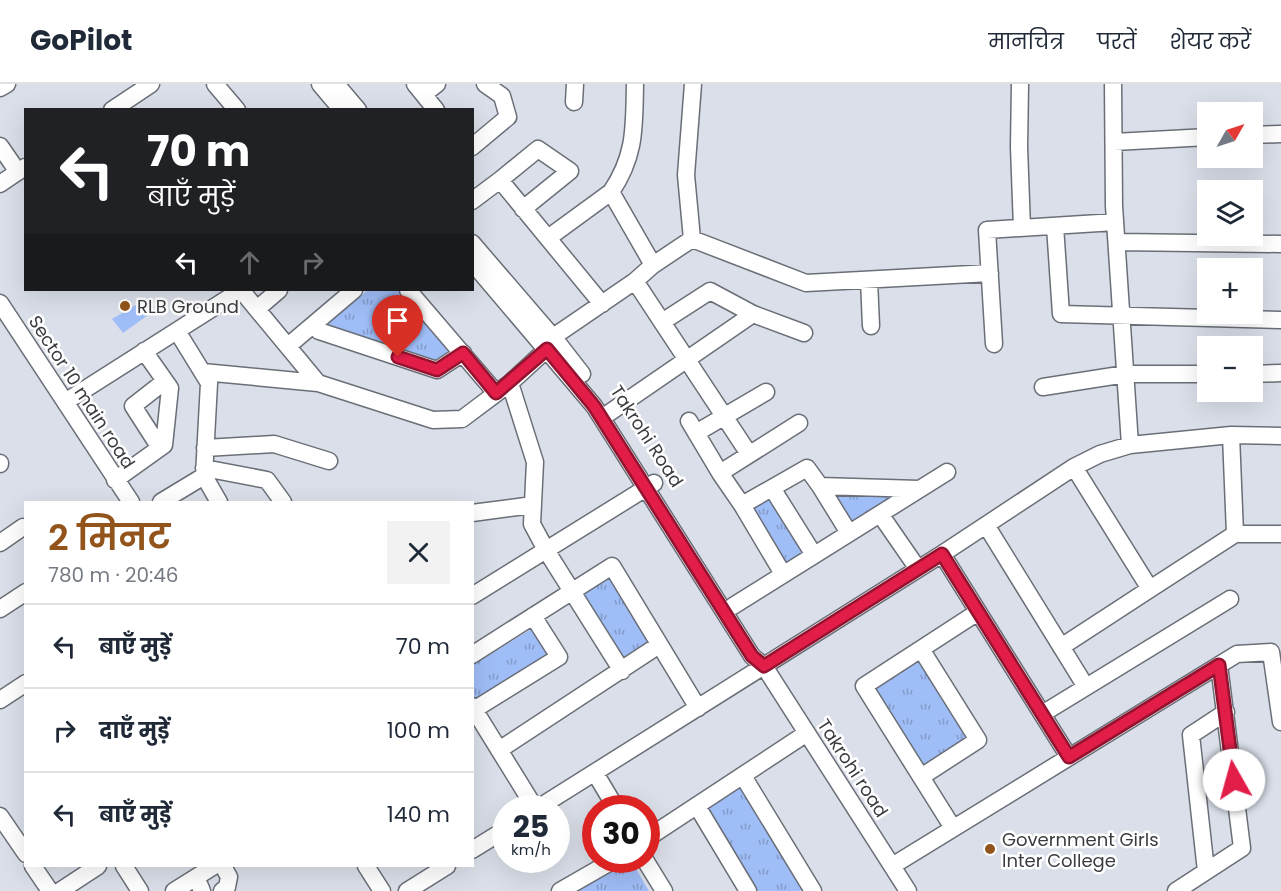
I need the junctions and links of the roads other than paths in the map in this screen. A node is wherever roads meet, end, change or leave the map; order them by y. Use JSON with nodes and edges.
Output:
{"nodes":[{"id":1,"x":7,"y":84,"type":"edge"},
{"id":2,"x":151,"y":84,"type":"edge"},
{"id":3,"x":215,"y":84,"type":"edge"},
{"id":4,"x":320,"y":84,"type":"edge"},
{"id":5,"x":336,"y":84,"type":"edge"},
{"id":6,"x":485,"y":84,"type":"edge"},
{"id":7,"x":574,"y":84,"type":"edge"},
{"id":8,"x":635,"y":84,"type":"edge"},
{"id":9,"x":693,"y":84,"type":"edge"},
{"id":10,"x":1020,"y":84,"type":"edge"},
{"id":11,"x":1113,"y":84,"type":"edge"},
{"id":12,"x":425,"y":87,"type":"edge"},
{"id":13,"x":0,"y":88,"type":"edge"},
{"id":14,"x":506,"y":90,"type":"edge"},
{"id":15,"x":574,"y":102,"type":"dead end"},
{"id":16,"x":116,"y":108,"type":"edge"},
{"id":17,"x":235,"y":108,"type":"edge"},
{"id":18,"x":340,"y":108,"type":"edge"},
{"id":19,"x":356,"y":108,"type":"edge"},
{"id":20,"x":435,"y":108,"type":"edge"},
{"id":21,"x":1281,"y":134,"type":"edge"},
{"id":22,"x":1263,"y":135,"type":"edge"},
{"id":23,"x":1197,"y":138,"type":"edge"},
{"id":24,"x":1114,"y":142,"type":"junction"},
{"id":25,"x":474,"y":145,"type":"edge"},
{"id":26,"x":0,"y":146,"type":"edge"},
{"id":27,"x":22,"y":170,"type":"edge"},
{"id":28,"x":500,"y":180,"type":"junction"},
{"id":29,"x":0,"y":184,"type":"edge"},
{"id":30,"x":611,"y":192,"type":"junction"},
{"id":31,"x":474,"y":200,"type":"edge"},
{"id":32,"x":523,"y":209,"type":"junction"},
{"id":33,"x":1115,"y":222,"type":"junction"},
{"id":34,"x":1055,"y":226,"type":"junction"},
{"id":35,"x":1022,"y":228,"type":"junction"},
{"id":36,"x":548,"y":238,"type":"junction"},
{"id":37,"x":692,"y":239,"type":"junction"},
{"id":38,"x":1117,"y":242,"type":"junction"},
{"id":39,"x":1281,"y":244,"type":"edge"},
{"id":40,"x":474,"y":246,"type":"edge"},
{"id":41,"x":474,"y":264,"type":"edge"},
{"id":42,"x":653,"y":265,"type":"junction"},
{"id":43,"x":990,"y":273,"type":"junction"},
{"id":44,"x":869,"y":280,"type":"junction"},
{"id":45,"x":635,"y":281,"type":"junction"},
{"id":46,"x":239,"y":291,"type":"edge"},
{"id":47,"x":242,"y":291,"type":"edge"},
{"id":48,"x":278,"y":291,"type":"edge"},
{"id":49,"x":353,"y":291,"type":"edge"},
{"id":50,"x":409,"y":291,"type":"edge"},
{"id":51,"x":0,"y":303,"type":"edge"},
{"id":52,"x":602,"y":304,"type":"junction"},
{"id":53,"x":257,"y":309,"type":"junction"},
{"id":54,"x":753,"y":314,"type":"junction"},
{"id":55,"x":1122,"y":315,"type":"junction"},
{"id":56,"x":1281,"y":320,"type":"edge"},
{"id":57,"x":662,"y":322,"type":"junction"},
{"id":58,"x":313,"y":325,"type":"junction"},
{"id":59,"x":871,"y":326,"type":"dead end"},
{"id":60,"x":177,"y":331,"type":"junction"},
{"id":61,"x":804,"y":333,"type":"dead end"},
{"id":62,"x":550,"y":343,"type":"junction"},
{"id":63,"x":994,"y":344,"type":"dead end"},
{"id":64,"x":288,"y":346,"type":"junction"},
{"id":65,"x":144,"y":351,"type":"junction"},
{"id":66,"x":463,"y":353,"type":"junction"},
{"id":67,"x":686,"y":360,"type":"junction"},
{"id":68,"x":203,"y":372,"type":"junction"},
{"id":69,"x":1281,"y":373,"type":"edge"},
{"id":70,"x":1126,"y":374,"type":"junction"},
{"id":71,"x":1197,"y":374,"type":"edge"},
{"id":72,"x":1263,"y":374,"type":"edge"},
{"id":73,"x":165,"y":381,"type":"junction"},
{"id":74,"x":318,"y":383,"type":"junction"},
{"id":75,"x":1043,"y":387,"type":"dead end"},
{"id":76,"x":503,"y":388,"type":"junction"},
{"id":77,"x":766,"y":392,"type":"dead end"},
{"id":78,"x":65,"y":402,"type":"junction"},
{"id":79,"x":609,"y":413,"type":"junction"},
{"id":80,"x":724,"y":416,"type":"junction"},
{"id":81,"x":799,"y":423,"type":"dead end"},
{"id":82,"x":1231,"y":435,"type":"junction"},
{"id":83,"x":1281,"y":436,"type":"edge"},
{"id":84,"x":1130,"y":445,"type":"junction"},
{"id":85,"x":160,"y":448,"type":"junction"},
{"id":86,"x":205,"y":448,"type":"junction"},
{"id":87,"x":749,"y":454,"type":"junction"},
{"id":88,"x":329,"y":460,"type":"dead end"},
{"id":89,"x":1074,"y":468,"type":"junction"},
{"id":90,"x":204,"y":472,"type":"junction"},
{"id":91,"x":947,"y":472,"type":"dead end"},
{"id":92,"x":720,"y":473,"type":"junction"},
{"id":93,"x":116,"y":480,"type":"junction"},
{"id":94,"x":650,"y":486,"type":"junction"},
{"id":95,"x":820,"y":486,"type":"junction"},
{"id":96,"x":772,"y":488,"type":"junction"},
{"id":97,"x":919,"y":489,"type":"junction"},
{"id":98,"x":130,"y":501,"type":"edge"},
{"id":99,"x":162,"y":501,"type":"edge"},
{"id":100,"x":218,"y":501,"type":"edge"},
{"id":101,"x":282,"y":501,"type":"edge"},
{"id":102,"x":533,"y":505,"type":"junction"},
{"id":103,"x":742,"y":505,"type":"junction"},
{"id":104,"x":474,"y":513,"type":"edge"},
{"id":105,"x":880,"y":514,"type":"junction"},
{"id":106,"x":986,"y":525,"type":"junction"},
{"id":107,"x":23,"y":527,"type":"dead end"},
{"id":108,"x":849,"y":533,"type":"junction"},
{"id":109,"x":1235,"y":534,"type":"junction"},
{"id":110,"x":1281,"y":534,"type":"edge"},
{"id":111,"x":0,"y":543,"type":"edge"},
{"id":112,"x":546,"y":550,"type":"junction"},
{"id":113,"x":942,"y":554,"type":"junction"},
{"id":114,"x":814,"y":555,"type":"junction"},
{"id":115,"x":918,"y":569,"type":"junction"},
{"id":116,"x":783,"y":574,"type":"junction"},
{"id":117,"x":1150,"y":589,"type":"junction"},
{"id":118,"x":572,"y":591,"type":"junction"},
{"id":119,"x":24,"y":593,"type":"edge"},
{"id":120,"x":474,"y":595,"type":"edge"},
{"id":121,"x":1230,"y":599,"type":"dead end"},
{"id":122,"x":2,"y":604,"type":"edge"},
{"id":123,"x":733,"y":606,"type":"junction"},
{"id":124,"x":978,"y":612,"type":"junction"},
{"id":125,"x":533,"y":616,"type":"junction"},
{"id":126,"x":660,"y":645,"type":"junction"},
{"id":127,"x":1061,"y":647,"type":"junction"},
{"id":128,"x":921,"y":649,"type":"junction"},
{"id":129,"x":474,"y":654,"type":"edge"},
{"id":130,"x":1219,"y":665,"type":"junction"},
{"id":131,"x":764,"y":666,"type":"junction"},
{"id":132,"x":622,"y":671,"type":"junction"},
{"id":133,"x":24,"y":684,"type":"edge"},
{"id":134,"x":1086,"y":687,"type":"junction"},
{"id":135,"x":0,"y":700,"type":"edge"},
{"id":136,"x":474,"y":708,"type":"edge"},
{"id":137,"x":698,"y":708,"type":"junction"},
{"id":138,"x":474,"y":711,"type":"edge"},
{"id":139,"x":1226,"y":712,"type":"junction"},
{"id":140,"x":1042,"y":714,"type":"junction"},
{"id":141,"x":1281,"y":722,"type":"edge"},
{"id":142,"x":807,"y":733,"type":"junction"},
{"id":143,"x":499,"y":750,"type":"junction"},
{"id":144,"x":1069,"y":757,"type":"junction"},
{"id":145,"x":595,"y":773,"type":"junction"},
{"id":146,"x":743,"y":776,"type":"junction"},
{"id":147,"x":921,"y":777,"type":"junction"},
{"id":148,"x":528,"y":795,"type":"edge"},
{"id":149,"x":558,"y":795,"type":"edge"},
{"id":150,"x":608,"y":795,"type":"edge"},
{"id":151,"x":697,"y":806,"type":"junction"},
{"id":152,"x":0,"y":816,"type":"edge"},
{"id":153,"x":953,"y":828,"type":"junction"},
{"id":154,"x":660,"y":830,"type":"edge"},
{"id":155,"x":492,"y":838,"type":"edge"},
{"id":156,"x":474,"y":849,"type":"edge"},
{"id":157,"x":24,"y":851,"type":"edge"},
{"id":158,"x":892,"y":866,"type":"junction"},
{"id":159,"x":34,"y":867,"type":"edge"},
{"id":160,"x":96,"y":867,"type":"edge"},
{"id":161,"x":125,"y":867,"type":"edge"},
{"id":162,"x":213,"y":867,"type":"edge"},
{"id":163,"x":224,"y":867,"type":"edge"},
{"id":164,"x":367,"y":867,"type":"edge"},
{"id":165,"x":445,"y":867,"type":"edge"},
{"id":166,"x":1206,"y":871,"type":"junction"},
{"id":167,"x":591,"y":873,"type":"edge"},
{"id":168,"x":653,"y":873,"type":"edge"},
{"id":169,"x":199,"y":884,"type":"edge"},
{"id":170,"x":50,"y":891,"type":"edge"},
{"id":171,"x":60,"y":891,"type":"edge"},
{"id":172,"x":140,"y":891,"type":"edge"},
{"id":173,"x":174,"y":891,"type":"edge"},
{"id":174,"x":222,"y":891,"type":"edge"},
{"id":175,"x":382,"y":891,"type":"edge"},
{"id":176,"x":407,"y":891,"type":"edge"},
{"id":177,"x":560,"y":891,"type":"edge"},
{"id":178,"x":664,"y":891,"type":"edge"},
{"id":179,"x":748,"y":891,"type":"edge"},
{"id":180,"x":812,"y":891,"type":"edge"},
{"id":181,"x":908,"y":891,"type":"edge"},
{"id":182,"x":1176,"y":891,"type":"edge"}],
"edges":[{"from":1,"to":13,"type":"street"},
{"from":2,"to":16,"type":"street"},
{"from":3,"to":17,"type":"street"},
{"from":4,"to":18,"type":"street"},
{"from":5,"to":19,"type":"street"},
{"from":6,"to":14,"type":"street"},
{"from":7,"to":15,"type":"street"},
{"from":8,"to":30,"type":"street"},
{"from":9,"to":37,"type":"street"},
{"from":10,"to":35,"type":"street"},
{"from":11,"to":24,"type":"street"},
{"from":12,"to":20,"type":"street"},
{"from":14,"to":25,"type":"street"},
{"from":21,"to":22,"type":"street"},
{"from":23,"to":24,"type":"street"},
{"from":24,"to":33,"type":"street"},
{"from":26,"to":27,"type":"street"},
{"from":27,"to":29,"type":"street"},
{"from":28,"to":31,"type":"street"},
{"from":28,"to":32,"type":"street"},
{"from":28,"to":32,"type":"street"},
{"from":30,"to":36,"type":"street"},
{"from":30,"to":42,"type":"street"},
{"from":32,"to":36,"type":"street"},
{"from":33,"to":34,"type":"street"},
{"from":33,"to":38,"type":"street"},
{"from":34,"to":35,"type":"street"},
{"from":34,"to":55,"type":"street"},
{"from":35,"to":43,"type":"street"},
{"from":36,"to":52,"type":"street"},
{"from":37,"to":42,"type":"street"},
{"from":37,"to":44,"type":"street"},
{"from":38,"to":39,"type":"street"},
{"from":38,"to":55,"type":"street"},
{"from":40,"to":62,"type":"street","name":"Takrohi Road"},
{"from":41,"to":62,"type":"street"},
{"from":42,"to":45,"type":"street"},
{"from":43,"to":44,"type":"street"},
{"from":43,"to":63,"type":"street"},
{"from":44,"to":59,"type":"street"},
{"from":45,"to":52,"type":"street"},
{"from":45,"to":57,"type":"street"},
{"from":46,"to":60,"type":"street"},
{"from":47,"to":53,"type":"street"},
{"from":48,"to":53,"type":"street"},
{"from":49,"to":58,"type":"street"},
{"from":50,"to":66,"type":"street"},
{"from":51,"to":78,"type":"street","name":"Sector 10 main road"},
{"from":52,"to":62,"type":"street"},
{"from":53,"to":64,"type":"street"},
{"from":54,"to":57,"type":"street"},
{"from":54,"to":61,"type":"street"},
{"from":54,"to":67,"type":"street"},
{"from":55,"to":56,"type":"street"},
{"from":55,"to":70,"type":"street"},
{"from":57,"to":67,"type":"street"},
{"from":58,"to":64,"type":"street"},
{"from":58,"to":66,"type":"street"},
{"from":60,"to":65,"type":"street"},
{"from":60,"to":68,"type":"street"},
{"from":62,"to":76,"type":"street"},
{"from":62,"to":79,"type":"street","name":"Takrohi Road"},
{"from":62,"to":94,"type":"street"},
{"from":64,"to":74,"type":"street"},
{"from":65,"to":73,"type":"street"},
{"from":65,"to":78,"type":"street"},
{"from":66,"to":76,"type":"street"},
{"from":67,"to":79,"type":"street"},
{"from":67,"to":80,"type":"street"},
{"from":68,"to":74,"type":"street"},
{"from":68,"to":86,"type":"street"},
{"from":69,"to":72,"type":"street"},
{"from":70,"to":71,"type":"street"},
{"from":70,"to":75,"type":"street"},
{"from":70,"to":84,"type":"street"},
{"from":73,"to":85,"type":"street"},
{"from":73,"to":85,"type":"street"},
{"from":74,"to":76,"type":"street"},
{"from":76,"to":102,"type":"street"},
{"from":77,"to":80,"type":"street"},
{"from":78,"to":93,"type":"street","name":"Sector 10 main road"},
{"from":79,"to":94,"type":"street","name":"Takrohi Road"},
{"from":80,"to":87,"type":"street"},
{"from":80,"to":92,"type":"street"},
{"from":81,"to":87,"type":"street"},
{"from":82,"to":83,"type":"street"},
{"from":82,"to":84,"type":"street"},
{"from":82,"to":109,"type":"street"},
{"from":84,"to":89,"type":"street"},
{"from":85,"to":93,"type":"street"},
{"from":86,"to":88,"type":"street"},
{"from":86,"to":90,"type":"street"},
{"from":87,"to":92,"type":"street"},
{"from":89,"to":106,"type":"street"},
{"from":89,"to":117,"type":"street"},
{"from":90,"to":99,"type":"street"},
{"from":90,"to":100,"type":"street"},
{"from":90,"to":101,"type":"street"},
{"from":91,"to":97,"type":"street"},
{"from":92,"to":103,"type":"street"},
{"from":93,"to":98,"type":"street","name":"Sector 10 main road"},
{"from":94,"to":112,"type":"street"},
{"from":94,"to":123,"type":"street","name":"Takrohi Road"},
{"from":94,"to":131,"type":"street"},
{"from":95,"to":96,"type":"street"},
{"from":95,"to":97,"type":"street"},
{"from":95,"to":108,"type":"street"},
{"from":96,"to":103,"type":"street"},
{"from":96,"to":114,"type":"street"},
{"from":97,"to":105,"type":"street"},
{"from":102,"to":104,"type":"street"},
{"from":102,"to":112,"type":"street"},
{"from":103,"to":116,"type":"street"},
{"from":105,"to":108,"type":"street"},
{"from":105,"to":115,"type":"street"},
{"from":106,"to":113,"type":"street"},
{"from":106,"to":127,"type":"street"},
{"from":107,"to":111,"type":"street"},
{"from":108,"to":114,"type":"street"},
{"from":109,"to":110,"type":"street"},
{"from":109,"to":117,"type":"street"},
{"from":112,"to":118,"type":"street"},
{"from":112,"to":120,"type":"street"},
{"from":113,"to":115,"type":"street"},
{"from":113,"to":124,"type":"street"},
{"from":114,"to":116,"type":"street"},
{"from":115,"to":131,"type":"street"},
{"from":116,"to":123,"type":"street"},
{"from":117,"to":127,"type":"street"},
{"from":118,"to":125,"type":"street"},
{"from":118,"to":126,"type":"street"},
{"from":118,"to":132,"type":"street"},
{"from":119,"to":122,"type":"street"},
{"from":121,"to":134,"type":"street"},
{"from":123,"to":131,"type":"street","name":"Takrohi Road"},
{"from":124,"to":128,"type":"street"},
{"from":124,"to":140,"type":"street"},
{"from":125,"to":129,"type":"street"},
{"from":125,"to":136,"type":"street"},
{"from":126,"to":132,"type":"street"},
{"from":126,"to":137,"type":"street"},
{"from":127,"to":134,"type":"street"},
{"from":128,"to":147,"type":"street"},
{"from":128,"to":147,"type":"street"},
{"from":130,"to":139,"type":"street"},
{"from":130,"to":141,"type":"street"},
{"from":130,"to":144,"type":"street"},
{"from":131,"to":137,"type":"street"},
{"from":131,"to":142,"type":"street","name":"Takrohi road"},
{"from":132,"to":143,"type":"street"},
{"from":133,"to":135,"type":"street"},
{"from":134,"to":140,"type":"street"},
{"from":137,"to":145,"type":"street"},
{"from":138,"to":143,"type":"street"},
{"from":139,"to":166,"type":"street"},
{"from":139,"to":166,"type":"street"},
{"from":140,"to":144,"type":"street"},
{"from":142,"to":146,"type":"street"},
{"from":142,"to":158,"type":"street","name":"Takrohi road"},
{"from":143,"to":148,"type":"street"},
{"from":144,"to":153,"type":"street"},
{"from":145,"to":149,"type":"street"},
{"from":145,"to":150,"type":"street"},
{"from":146,"to":151,"type":"street"},
{"from":146,"to":180,"type":"street"},
{"from":147,"to":153,"type":"street"},
{"from":151,"to":154,"type":"street"},
{"from":151,"to":179,"type":"street"},
{"from":152,"to":157,"type":"street"},
{"from":153,"to":158,"type":"street"},
{"from":155,"to":156,"type":"street"},
{"from":158,"to":181,"type":"street","name":"Takrohi road"},
{"from":159,"to":170,"type":"street"},
{"from":160,"to":171,"type":"street"},
{"from":161,"to":172,"type":"street"},
{"from":162,"to":169,"type":"street"},
{"from":163,"to":174,"type":"street"},
{"from":164,"to":175,"type":"street"},
{"from":165,"to":176,"type":"street"},
{"from":166,"to":182,"type":"street"},
{"from":167,"to":177,"type":"street"},
{"from":168,"to":178,"type":"street"},
{"from":169,"to":173,"type":"street"}]}
